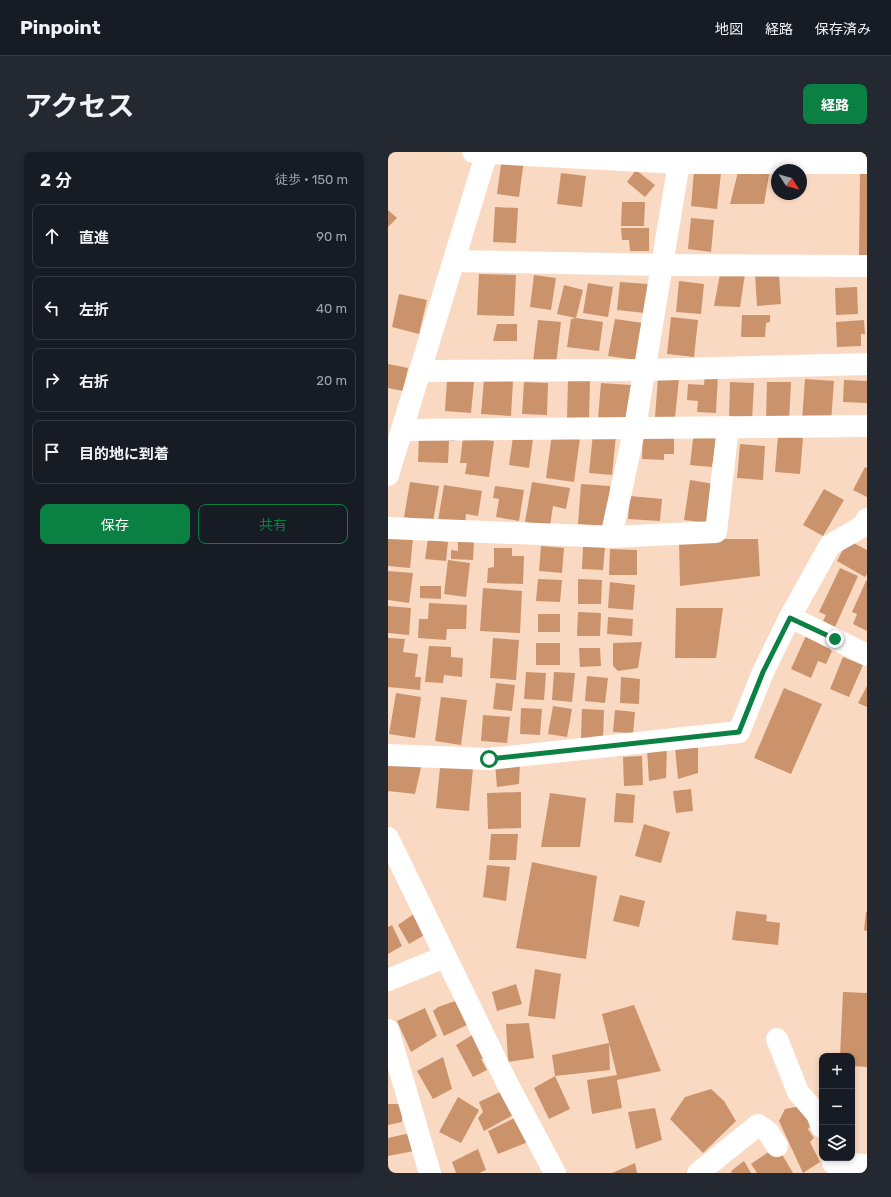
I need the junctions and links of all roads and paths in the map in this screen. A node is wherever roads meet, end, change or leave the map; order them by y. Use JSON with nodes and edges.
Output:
{"nodes":[{"id":1,"x":482,"y":152,"type":"edge"},
{"id":2,"x":679,"y":162,"type":"junction"},
{"id":3,"x":867,"y":163,"type":"edge"},
{"id":4,"x":454,"y":261,"type":"junction"},
{"id":5,"x":662,"y":264,"type":"junction"},
{"id":6,"x":867,"y":266,"type":"edge"},
{"id":7,"x":867,"y":364,"type":"edge"},
{"id":8,"x":644,"y":370,"type":"junction"},
{"id":9,"x":420,"y":371,"type":"junction"},
{"id":10,"x":728,"y":426,"type":"junction"},
{"id":11,"x":867,"y":426,"type":"edge"},
{"id":12,"x":635,"y":427,"type":"junction"},
{"id":13,"x":402,"y":430,"type":"junction"},
{"id":14,"x":388,"y":476,"type":"edge"},
{"id":15,"x":866,"y":525,"type":"edge"},
{"id":16,"x":388,"y":528,"type":"edge"},
{"id":17,"x":612,"y":537,"type":"junction"},
{"id":18,"x":790,"y":618,"type":"junction"},
{"id":19,"x":867,"y":655,"type":"edge"},
{"id":20,"x":388,"y":755,"type":"edge"},
{"id":21,"x":388,"y":838,"type":"edge"},
{"id":22,"x":444,"y":957,"type":"junction"},
{"id":23,"x":388,"y":980,"type":"edge"},
{"id":24,"x":388,"y":1030,"type":"edge"},
{"id":25,"x":777,"y":1038,"type":"dead end"},
{"id":26,"x":821,"y":1125,"type":"edge"},
{"id":27,"x":777,"y":1146,"type":"dead end"},
{"id":28,"x":832,"y":1165,"type":"edge"},
{"id":29,"x":867,"y":1165,"type":"edge"},
{"id":30,"x":430,"y":1173,"type":"edge"},
{"id":31,"x":555,"y":1173,"type":"edge"},
{"id":32,"x":698,"y":1173,"type":"edge"}],
"edges":[{"from":1,"to":2,"type":"street"},
{"from":1,"to":4,"type":"street"},
{"from":2,"to":3,"type":"street"},
{"from":2,"to":5,"type":"street"},
{"from":4,"to":5,"type":"street"},
{"from":4,"to":9,"type":"street"},
{"from":5,"to":6,"type":"street"},
{"from":5,"to":8,"type":"street"},
{"from":7,"to":8,"type":"street"},
{"from":8,"to":9,"type":"street"},
{"from":8,"to":12,"type":"street"},
{"from":9,"to":13,"type":"street"},
{"from":10,"to":11,"type":"street"},
{"from":10,"to":12,"type":"street"},
{"from":10,"to":17,"type":"street"},
{"from":12,"to":13,"type":"street"},
{"from":12,"to":17,"type":"street"},
{"from":13,"to":14,"type":"street"},
{"from":15,"to":18,"type":"street"},
{"from":16,"to":17,"type":"street"},
{"from":18,"to":19,"type":"street"},
{"from":18,"to":20,"type":"street"},
{"from":21,"to":22,"type":"street"},
{"from":22,"to":23,"type":"street"},
{"from":22,"to":31,"type":"street"},
{"from":24,"to":30,"type":"street"},
{"from":25,"to":26,"type":"street"},
{"from":27,"to":32,"type":"street"},
{"from":28,"to":29,"type":"street"}]}
